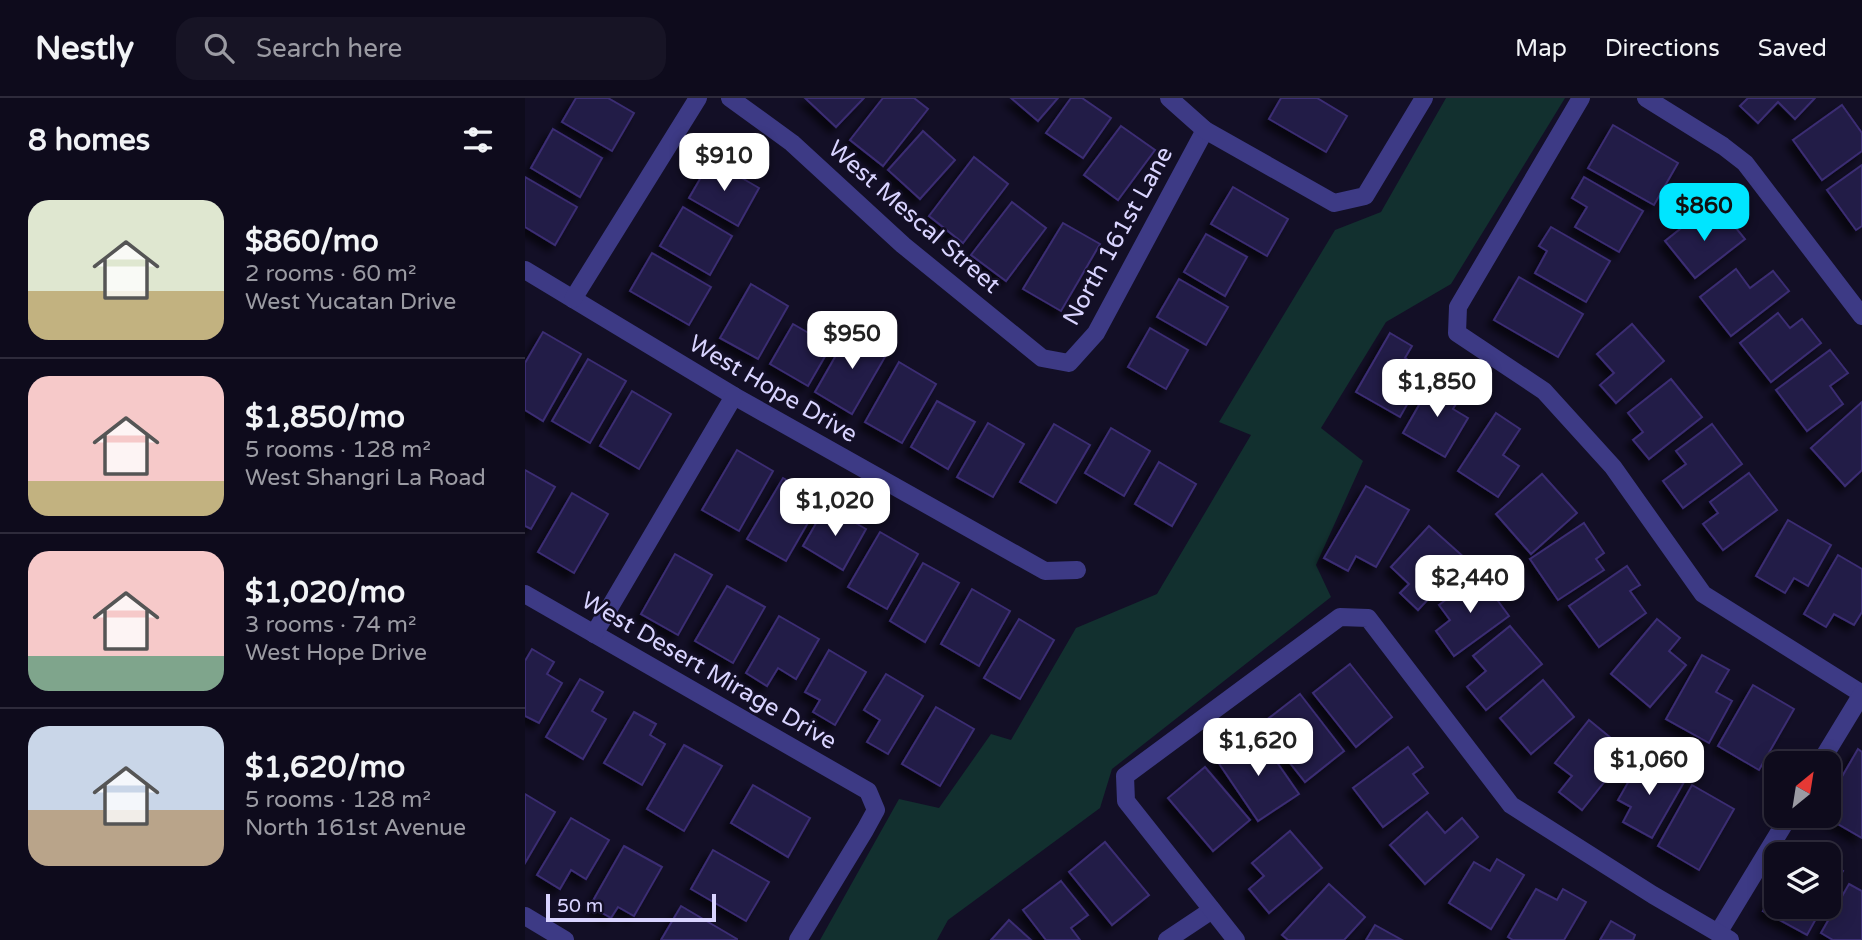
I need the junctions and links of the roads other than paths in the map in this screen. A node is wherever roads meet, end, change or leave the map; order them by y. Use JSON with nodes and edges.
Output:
{"nodes":[{"id":1,"x":698,"y":98,"type":"edge"},
{"id":2,"x":730,"y":98,"type":"edge"},
{"id":3,"x":1169,"y":98,"type":"edge"},
{"id":4,"x":1424,"y":98,"type":"edge"},
{"id":5,"x":1581,"y":98,"type":"edge"},
{"id":6,"x":1646,"y":98,"type":"edge"},
{"id":7,"x":1205,"y":130,"type":"junction"},
{"id":8,"x":525,"y":270,"type":"edge"},
{"id":9,"x":573,"y":299,"type":"junction"},
{"id":10,"x":1862,"y":316,"type":"edge"},
{"id":11,"x":1069,"y":363,"type":"joint"},
{"id":12,"x":734,"y":396,"type":"junction"},
{"id":13,"x":1077,"y":570,"type":"dead end"},
{"id":14,"x":525,"y":594,"type":"edge"},
{"id":15,"x":594,"y":634,"type":"junction"},
{"id":16,"x":1862,"y":694,"type":"edge"},
{"id":17,"x":1827,"y":751,"type":"edge"},
{"id":18,"x":1782,"y":828,"type":"edge"},
{"id":19,"x":1212,"y":909,"type":"junction"},
{"id":20,"x":525,"y":916,"type":"edge"},
{"id":21,"x":1724,"y":936,"type":"edge"},
{"id":22,"x":565,"y":940,"type":"edge"},
{"id":23,"x":798,"y":940,"type":"edge"},
{"id":24,"x":1167,"y":940,"type":"edge"},
{"id":25,"x":1236,"y":940,"type":"edge"}],
"edges":[{"from":1,"to":9,"type":"street"},
{"from":2,"to":11,"type":"street","name":"West Mescal Street"},
{"from":3,"to":7,"type":"street"},
{"from":4,"to":7,"type":"street"},
{"from":5,"to":16,"type":"street"},
{"from":6,"to":10,"type":"street"},
{"from":7,"to":11,"type":"street","name":"North 161st Lane"},
{"from":8,"to":9,"type":"street","name":"West Hope Drive"},
{"from":9,"to":12,"type":"street","name":"West Hope Drive"},
{"from":12,"to":13,"type":"street","name":"West Hope Drive"},
{"from":12,"to":15,"type":"street"},
{"from":14,"to":15,"type":"street","name":"West Desert Mirage Drive"},
{"from":15,"to":23,"type":"street","name":"West Desert Mirage Drive"},
{"from":16,"to":17,"type":"street"},
{"from":18,"to":21,"type":"street"},
{"from":19,"to":21,"type":"street"},
{"from":19,"to":24,"type":"street"},
{"from":19,"to":25,"type":"street"},
{"from":20,"to":22,"type":"street"}]}
